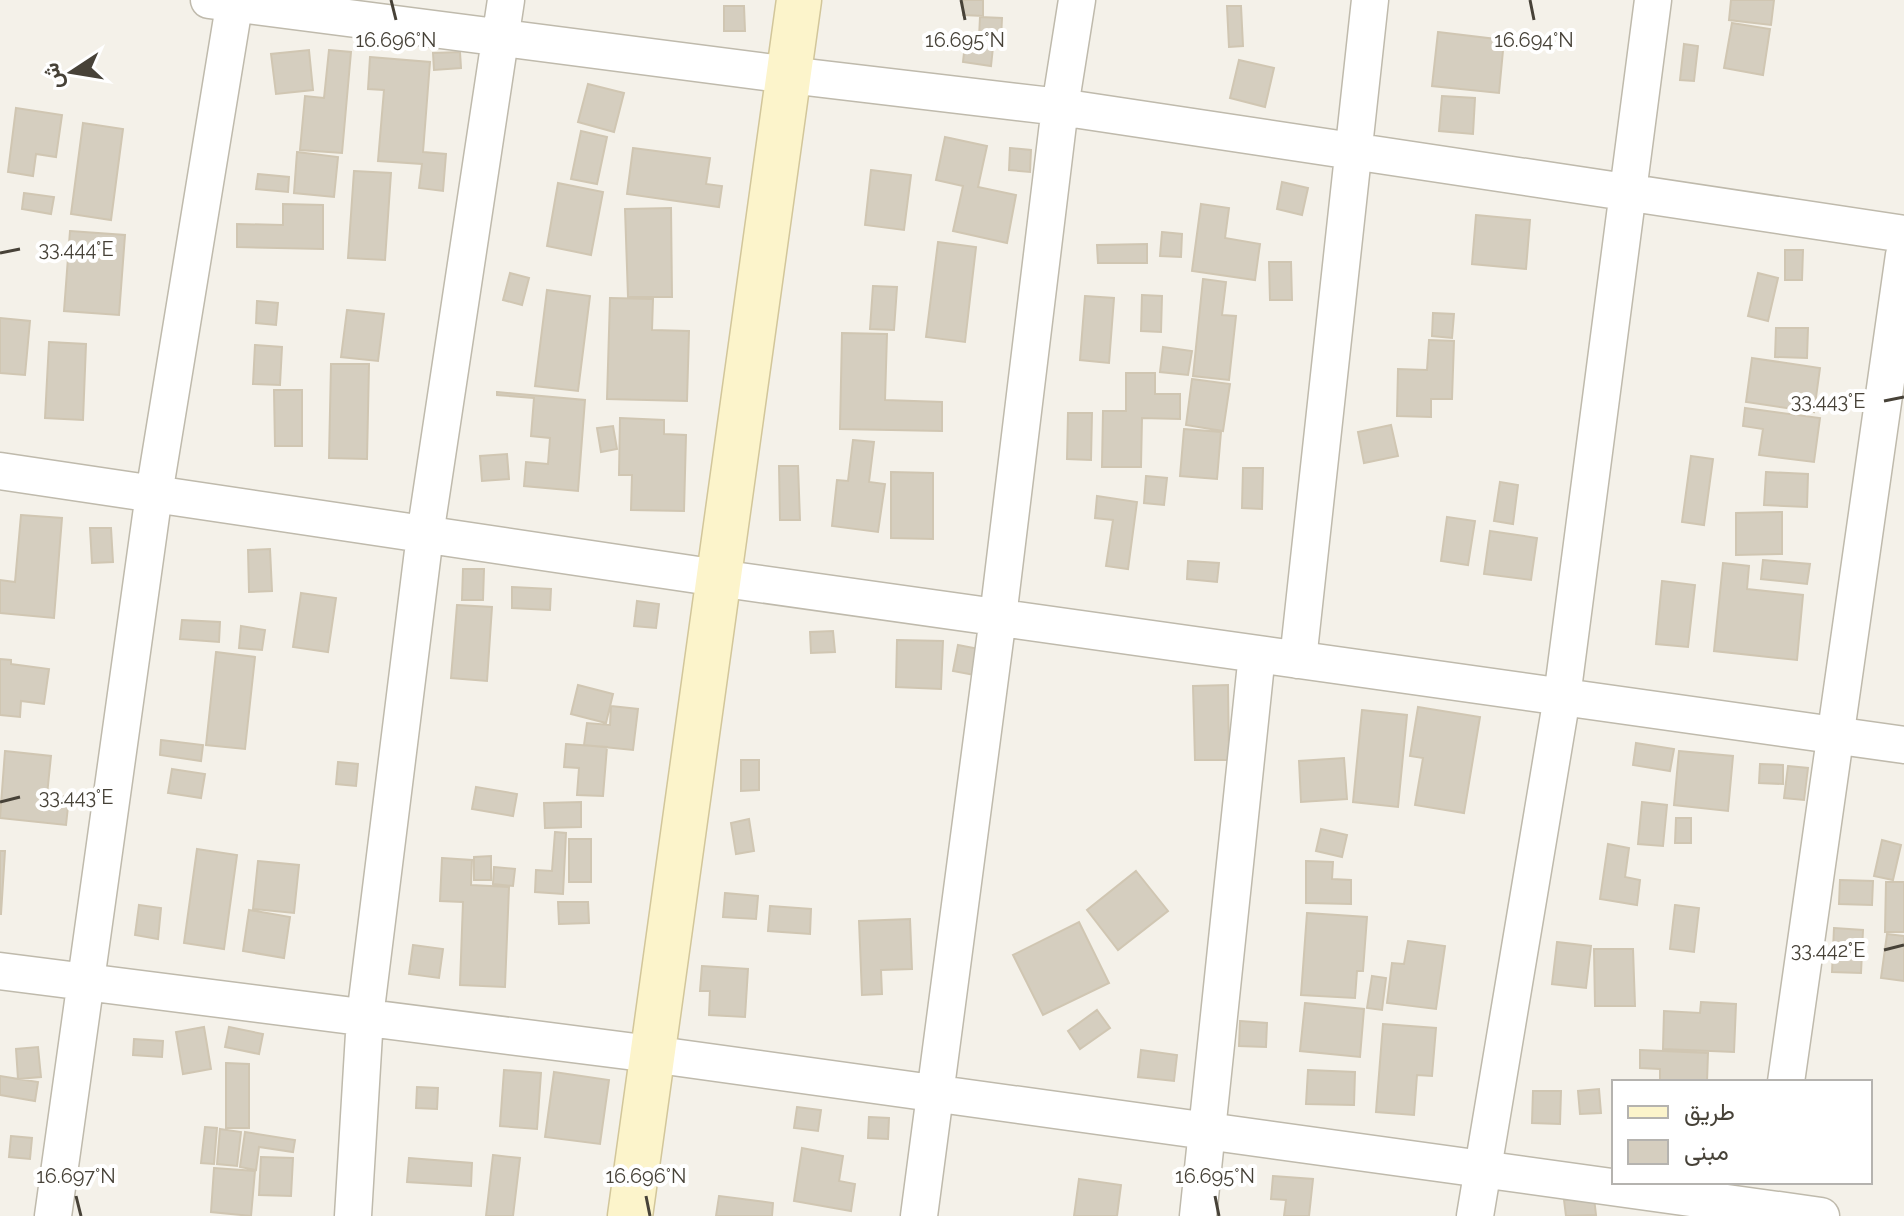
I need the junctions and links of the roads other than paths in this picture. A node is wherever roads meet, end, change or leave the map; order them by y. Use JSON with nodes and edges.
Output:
{"nodes":[{"id":1,"x":506,"y":0,"type":"edge"},
{"id":2,"x":799,"y":0,"type":"edge"},
{"id":3,"x":1077,"y":0,"type":"edge"},
{"id":4,"x":1370,"y":0,"type":"edge"},
{"id":5,"x":1653,"y":0,"type":"edge"},
{"id":6,"x":226,"y":1,"type":"edge"},
{"id":7,"x":500,"y":38,"type":"junction"},
{"id":8,"x":789,"y":75,"type":"junction"},
{"id":9,"x":1060,"y":107,"type":"junction"},
{"id":10,"x":1352,"y":151,"type":"junction"},
{"id":11,"x":1628,"y":193,"type":"junction"},
{"id":12,"x":1904,"y":234,"type":"edge"},
{"id":13,"x":1904,"y":255,"type":"edge"},
{"id":14,"x":0,"y":471,"type":"edge"},
{"id":15,"x":154,"y":494,"type":"junction"},
{"id":16,"x":425,"y":535,"type":"junction"},
{"id":17,"x":718,"y":578,"type":"junction"},
{"id":18,"x":998,"y":617,"type":"junction"},
{"id":19,"x":1257,"y":654,"type":"junction"},
{"id":20,"x":1298,"y":660,"type":"junction"},
{"id":21,"x":1562,"y":697,"type":"junction"},
{"id":22,"x":1835,"y":736,"type":"junction"},
{"id":23,"x":1904,"y":745,"type":"edge"},
{"id":24,"x":0,"y":971,"type":"edge"},
{"id":25,"x":87,"y":982,"type":"junction"},
{"id":26,"x":365,"y":1017,"type":"junction"},
{"id":27,"x":651,"y":1054,"type":"junction"},
{"id":28,"x":1786,"y":1080,"type":"edge"},
{"id":29,"x":936,"y":1094,"type":"junction"},
{"id":30,"x":1208,"y":1131,"type":"junction"},
{"id":31,"x":1482,"y":1169,"type":"junction"},
{"id":32,"x":1612,"y":1184,"type":"edge"},
{"id":33,"x":1612,"y":1184,"type":"edge"},
{"id":34,"x":1769,"y":1202,"type":"edge"},
{"id":35,"x":53,"y":1216,"type":"edge"},
{"id":36,"x":353,"y":1216,"type":"edge"},
{"id":37,"x":630,"y":1216,"type":"edge"},
{"id":38,"x":919,"y":1216,"type":"edge"},
{"id":39,"x":1198,"y":1216,"type":"edge"},
{"id":40,"x":1475,"y":1216,"type":"edge"},
{"id":41,"x":1821,"y":1216,"type":"edge"}],
"edges":[{"from":1,"to":7,"type":"street"},
{"from":2,"to":8,"type":"street"},
{"from":3,"to":9,"type":"street"},
{"from":4,"to":10,"type":"street"},
{"from":5,"to":11,"type":"street"},
{"from":6,"to":7,"type":"street"},
{"from":6,"to":15,"type":"street"},
{"from":7,"to":8,"type":"street"},
{"from":7,"to":16,"type":"street"},
{"from":8,"to":9,"type":"street"},
{"from":8,"to":17,"type":"street"},
{"from":9,"to":10,"type":"street"},
{"from":9,"to":18,"type":"street"},
{"from":10,"to":11,"type":"street"},
{"from":10,"to":20,"type":"street"},
{"from":11,"to":12,"type":"street"},
{"from":11,"to":21,"type":"street"},
{"from":13,"to":22,"type":"street"},
{"from":14,"to":15,"type":"street"},
{"from":15,"to":16,"type":"street"},
{"from":15,"to":25,"type":"street"},
{"from":16,"to":17,"type":"street"},
{"from":16,"to":26,"type":"street"},
{"from":17,"to":18,"type":"street"},
{"from":17,"to":27,"type":"street"},
{"from":18,"to":19,"type":"street"},
{"from":18,"to":29,"type":"street"},
{"from":19,"to":20,"type":"street"},
{"from":19,"to":30,"type":"street"},
{"from":20,"to":21,"type":"street"},
{"from":21,"to":22,"type":"street"},
{"from":21,"to":31,"type":"street"},
{"from":22,"to":23,"type":"street"},
{"from":22,"to":28,"type":"street"},
{"from":24,"to":25,"type":"street"},
{"from":25,"to":26,"type":"street"},
{"from":25,"to":35,"type":"street"},
{"from":26,"to":27,"type":"street"},
{"from":26,"to":36,"type":"street"},
{"from":27,"to":29,"type":"street"},
{"from":27,"to":37,"type":"street"},
{"from":29,"to":30,"type":"street"},
{"from":29,"to":38,"type":"street"},
{"from":30,"to":31,"type":"street"},
{"from":30,"to":39,"type":"street"},
{"from":31,"to":32,"type":"street"},
{"from":31,"to":40,"type":"street"},
{"from":33,"to":34,"type":"street"},
{"from":34,"to":41,"type":"street"}]}
